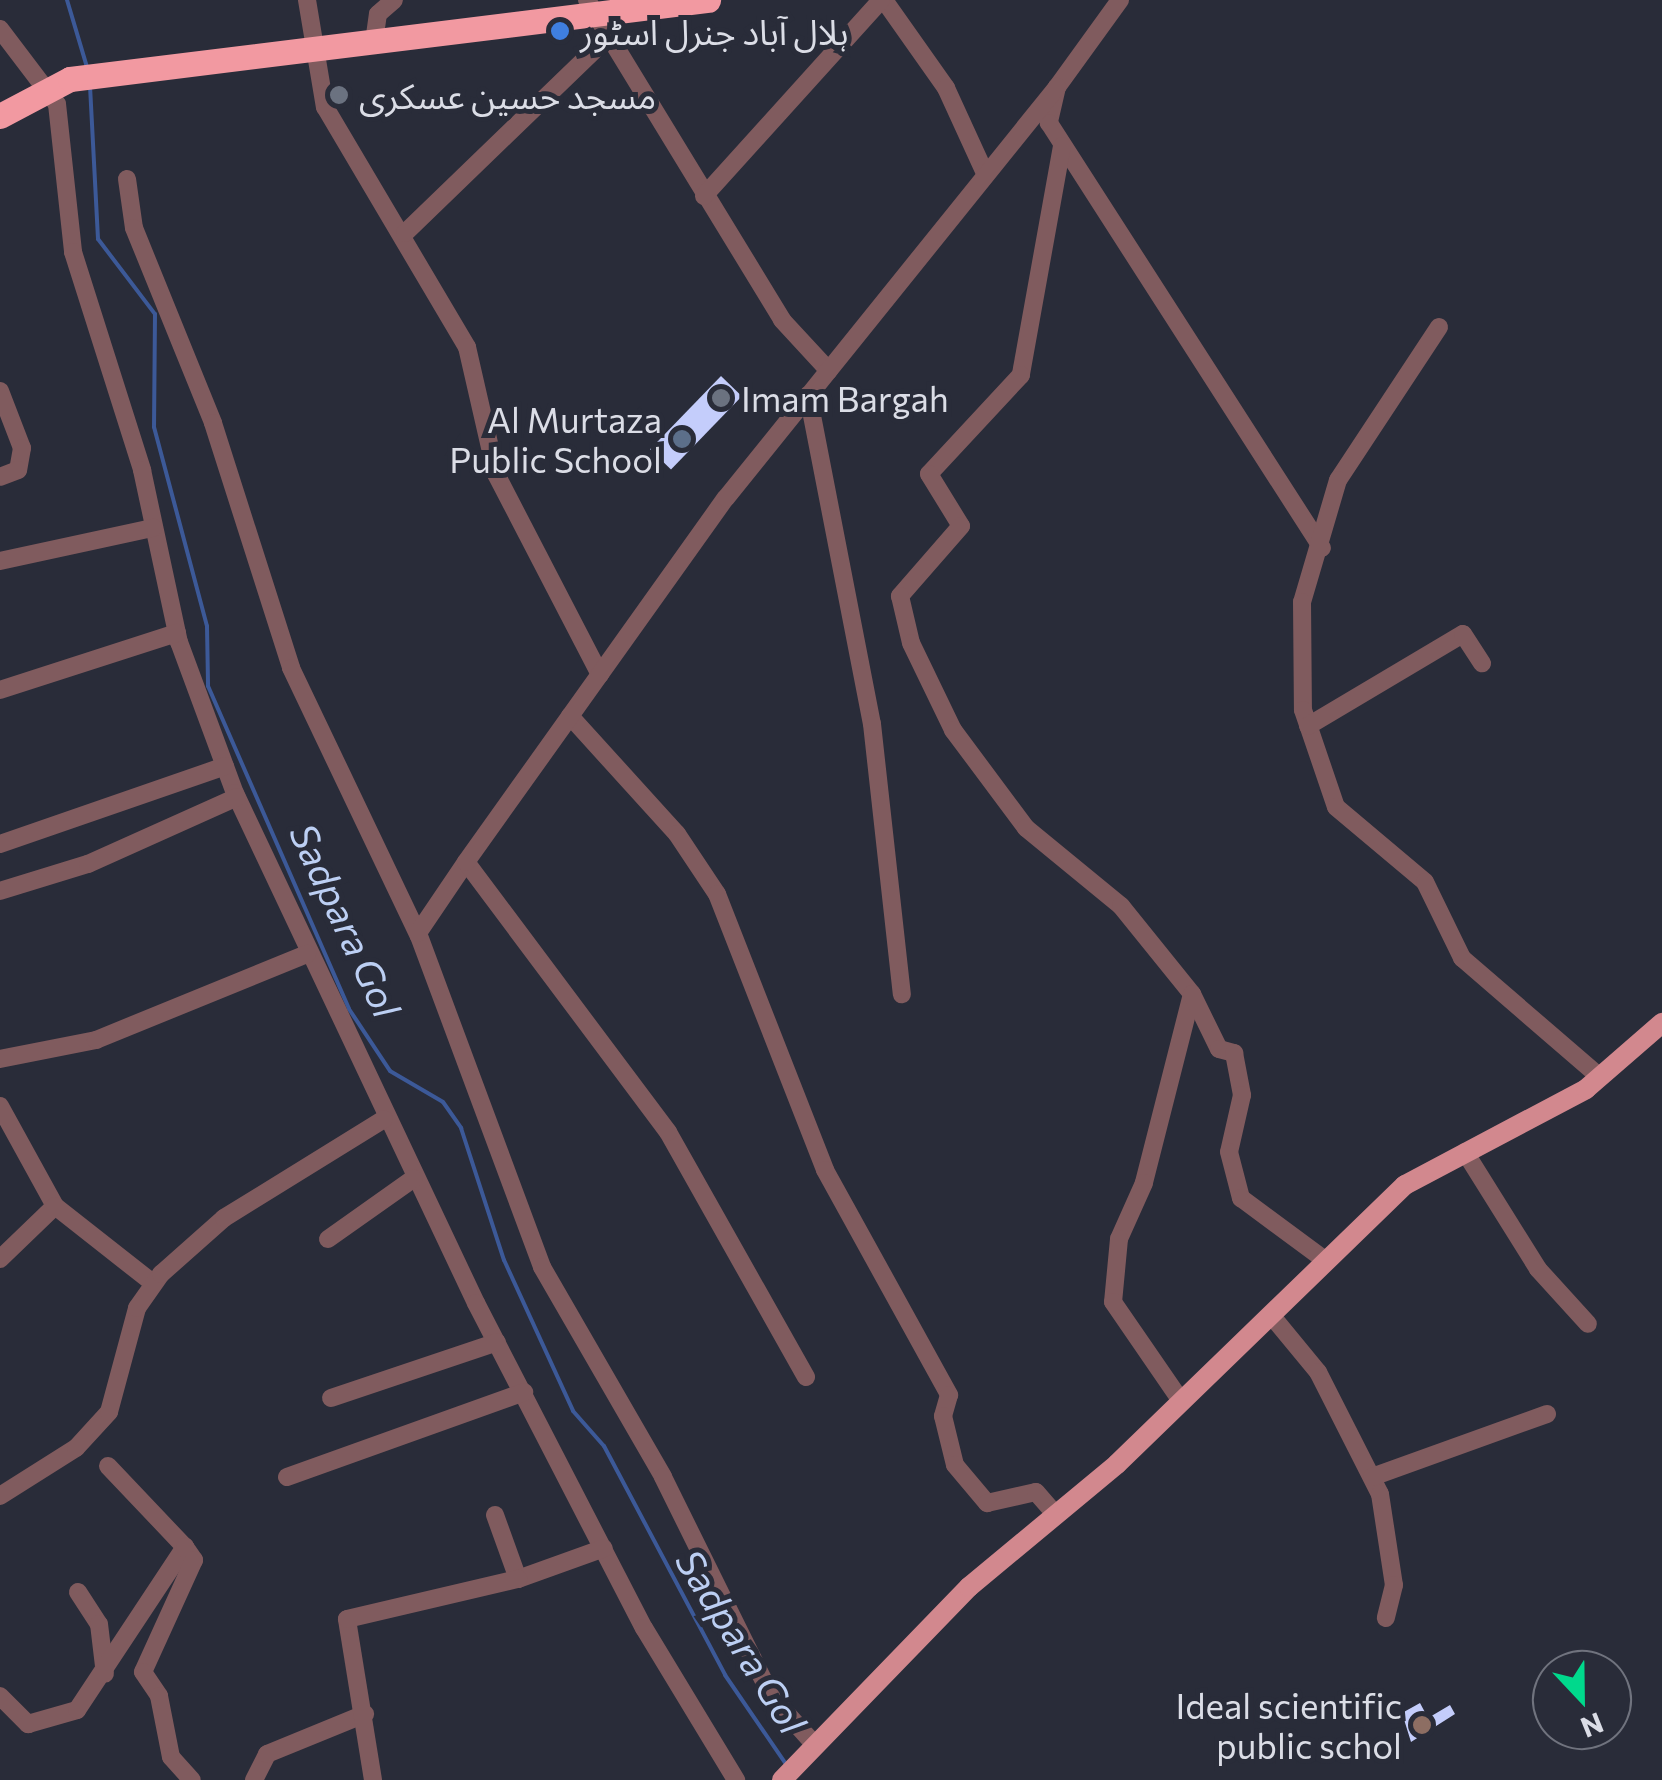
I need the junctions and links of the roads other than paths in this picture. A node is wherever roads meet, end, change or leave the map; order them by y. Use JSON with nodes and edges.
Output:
{"nodes":[{"id":1,"x":307,"y":0,"type":"edge"},
{"id":2,"x":394,"y":0,"type":"edge"},
{"id":3,"x":708,"y":0,"type":"edge"},
{"id":4,"x":882,"y":0,"type":"edge"},
{"id":5,"x":1120,"y":0,"type":"edge"},
{"id":6,"x":591,"y":7,"type":"edge"},
{"id":7,"x":0,"y":29,"type":"edge"},
{"id":8,"x":609,"y":36,"type":"junction"},
{"id":9,"x":374,"y":42,"type":"junction"},
{"id":10,"x":314,"y":50,"type":"junction"},
{"id":11,"x":1057,"y":86,"type":"junction"},
{"id":12,"x":0,"y":116,"type":"edge"},
{"id":13,"x":1062,"y":146,"type":"junction"},
{"id":14,"x":984,"y":170,"type":"junction"},
{"id":15,"x":127,"y":179,"type":"dead end"},
{"id":16,"x":704,"y":196,"type":"junction"},
{"id":17,"x":405,"y":232,"type":"junction"},
{"id":18,"x":1439,"y":326,"type":"dead end"},
{"id":19,"x":829,"y":370,"type":"junction"},
{"id":20,"x":0,"y":392,"type":"edge"},
{"id":21,"x":808,"y":395,"type":"junction"},
{"id":22,"x":0,"y":477,"type":"edge"},
{"id":23,"x":152,"y":528,"type":"junction"},
{"id":24,"x":1322,"y":548,"type":"junction"},
{"id":25,"x":0,"y":561,"type":"edge"},
{"id":26,"x":176,"y":633,"type":"junction"},
{"id":27,"x":1482,"y":663,"type":"dead end"},
{"id":28,"x":600,"y":675,"type":"junction"},
{"id":29,"x":0,"y":690,"type":"edge"},
{"id":30,"x":570,"y":716,"type":"junction"},
{"id":31,"x":1308,"y":726,"type":"junction"},
{"id":32,"x":225,"y":766,"type":"junction"},
{"id":33,"x":237,"y":796,"type":"junction"},
{"id":34,"x":0,"y":844,"type":"edge"},
{"id":35,"x":466,"y":862,"type":"junction"},
{"id":36,"x":0,"y":892,"type":"edge"},
{"id":37,"x":418,"y":933,"type":"junction"},
{"id":38,"x":307,"y":954,"type":"junction"},
{"id":39,"x":902,"y":994,"type":"dead end"},
{"id":40,"x":1192,"y":994,"type":"junction"},
{"id":41,"x":1662,"y":1023,"type":"edge"},
{"id":42,"x":0,"y":1059,"type":"edge"},
{"id":43,"x":1600,"y":1077,"type":"junction"},
{"id":44,"x":0,"y":1106,"type":"edge"},
{"id":45,"x":384,"y":1119,"type":"junction"},
{"id":46,"x":1465,"y":1152,"type":"junction"},
{"id":47,"x":414,"y":1178,"type":"junction"},
{"id":48,"x":55,"y":1206,"type":"junction"},
{"id":49,"x":328,"y":1239,"type":"dead end"},
{"id":50,"x":0,"y":1258,"type":"edge"},
{"id":51,"x":1326,"y":1261,"type":"junction"},
{"id":52,"x":153,"y":1284,"type":"junction"},
{"id":53,"x":1271,"y":1314,"type":"junction"},
{"id":54,"x":1588,"y":1324,"type":"dead end"},
{"id":55,"x":498,"y":1342,"type":"junction"},
{"id":56,"x":806,"y":1377,"type":"dead end"},
{"id":57,"x":524,"y":1392,"type":"junction"},
{"id":58,"x":331,"y":1398,"type":"dead end"},
{"id":59,"x":1181,"y":1401,"type":"junction"},
{"id":60,"x":1548,"y":1414,"type":"dead end"},
{"id":61,"x":108,"y":1466,"type":"dead end"},
{"id":62,"x":287,"y":1477,"type":"dead end"},
{"id":63,"x":1372,"y":1477,"type":"junction"},
{"id":64,"x":0,"y":1496,"type":"edge"},
{"id":65,"x":495,"y":1515,"type":"dead end"},
{"id":66,"x":1056,"y":1515,"type":"junction"},
{"id":67,"x":185,"y":1547,"type":"junction"},
{"id":68,"x":604,"y":1548,"type":"junction"},
{"id":69,"x":518,"y":1579,"type":"junction"},
{"id":70,"x":78,"y":1592,"type":"dead end"},
{"id":71,"x":1386,"y":1618,"type":"dead end"},
{"id":72,"x":105,"y":1675,"type":"junction"},
{"id":73,"x":0,"y":1696,"type":"edge"},
{"id":74,"x":365,"y":1714,"type":"junction"},
{"id":75,"x":813,"y":1748,"type":"junction"},
{"id":76,"x":192,"y":1780,"type":"edge"},
{"id":77,"x":254,"y":1780,"type":"edge"},
{"id":78,"x":372,"y":1780,"type":"edge"},
{"id":79,"x":736,"y":1780,"type":"edge"},
{"id":80,"x":782,"y":1780,"type":"edge"}],
"edges":[{"from":1,"to":10,"type":"street"},
{"from":2,"to":9,"type":"street"},
{"from":3,"to":6,"type":"highway"},
{"from":4,"to":14,"type":"street"},
{"from":4,"to":16,"type":"street"},
{"from":5,"to":11,"type":"street"},
{"from":6,"to":8,"type":"street"},
{"from":6,"to":9,"type":"highway"},
{"from":7,"to":23,"type":"street"},
{"from":8,"to":16,"type":"street"},
{"from":8,"to":17,"type":"street"},
{"from":9,"to":10,"type":"highway"},
{"from":10,"to":12,"type":"highway"},
{"from":10,"to":17,"type":"street"},
{"from":11,"to":13,"type":"street"},
{"from":11,"to":14,"type":"street"},
{"from":13,"to":24,"type":"street"},
{"from":13,"to":40,"type":"street"},
{"from":14,"to":19,"type":"street"},
{"from":15,"to":37,"type":"street"},
{"from":16,"to":19,"type":"street"},
{"from":17,"to":28,"type":"street"},
{"from":18,"to":24,"type":"street"},
{"from":19,"to":21,"type":"street"},
{"from":20,"to":22,"type":"street"},
{"from":21,"to":28,"type":"street"},
{"from":21,"to":39,"type":"street"},
{"from":23,"to":25,"type":"street"},
{"from":23,"to":26,"type":"street"},
{"from":24,"to":31,"type":"street"},
{"from":26,"to":29,"type":"street"},
{"from":26,"to":32,"type":"street"},
{"from":27,"to":31,"type":"street"},
{"from":28,"to":30,"type":"street"},
{"from":30,"to":35,"type":"street"},
{"from":30,"to":66,"type":"street"},
{"from":31,"to":43,"type":"street"},
{"from":32,"to":33,"type":"street"},
{"from":32,"to":34,"type":"street"},
{"from":33,"to":36,"type":"street"},
{"from":33,"to":38,"type":"street"},
{"from":35,"to":37,"type":"street"},
{"from":35,"to":56,"type":"street"},
{"from":37,"to":75,"type":"street"},
{"from":38,"to":42,"type":"street"},
{"from":38,"to":45,"type":"street"},
{"from":40,"to":51,"type":"street"},
{"from":40,"to":59,"type":"street"},
{"from":41,"to":43,"type":"main road"},
{"from":43,"to":46,"type":"main road"},
{"from":44,"to":48,"type":"street"},
{"from":45,"to":47,"type":"street"},
{"from":45,"to":52,"type":"street"},
{"from":46,"to":51,"type":"main road"},
{"from":46,"to":54,"type":"street"},
{"from":47,"to":49,"type":"street"},
{"from":47,"to":55,"type":"street"},
{"from":48,"to":50,"type":"street"},
{"from":48,"to":52,"type":"street"},
{"from":51,"to":53,"type":"main road"},
{"from":52,"to":64,"type":"street"},
{"from":53,"to":59,"type":"main road"},
{"from":53,"to":63,"type":"street"},
{"from":55,"to":57,"type":"street"},
{"from":55,"to":58,"type":"street"},
{"from":57,"to":62,"type":"street"},
{"from":57,"to":68,"type":"street"},
{"from":59,"to":66,"type":"main road"},
{"from":60,"to":63,"type":"street"},
{"from":61,"to":67,"type":"street"},
{"from":63,"to":71,"type":"street"},
{"from":65,"to":69,"type":"street"},
{"from":66,"to":75,"type":"main road"},
{"from":67,"to":72,"type":"street"},
{"from":67,"to":76,"type":"street"},
{"from":68,"to":69,"type":"street"},
{"from":68,"to":79,"type":"street"},
{"from":69,"to":74,"type":"street"},
{"from":70,"to":72,"type":"street"},
{"from":72,"to":73,"type":"street"},
{"from":74,"to":77,"type":"street"},
{"from":74,"to":78,"type":"street"},
{"from":75,"to":80,"type":"main road"}]}
